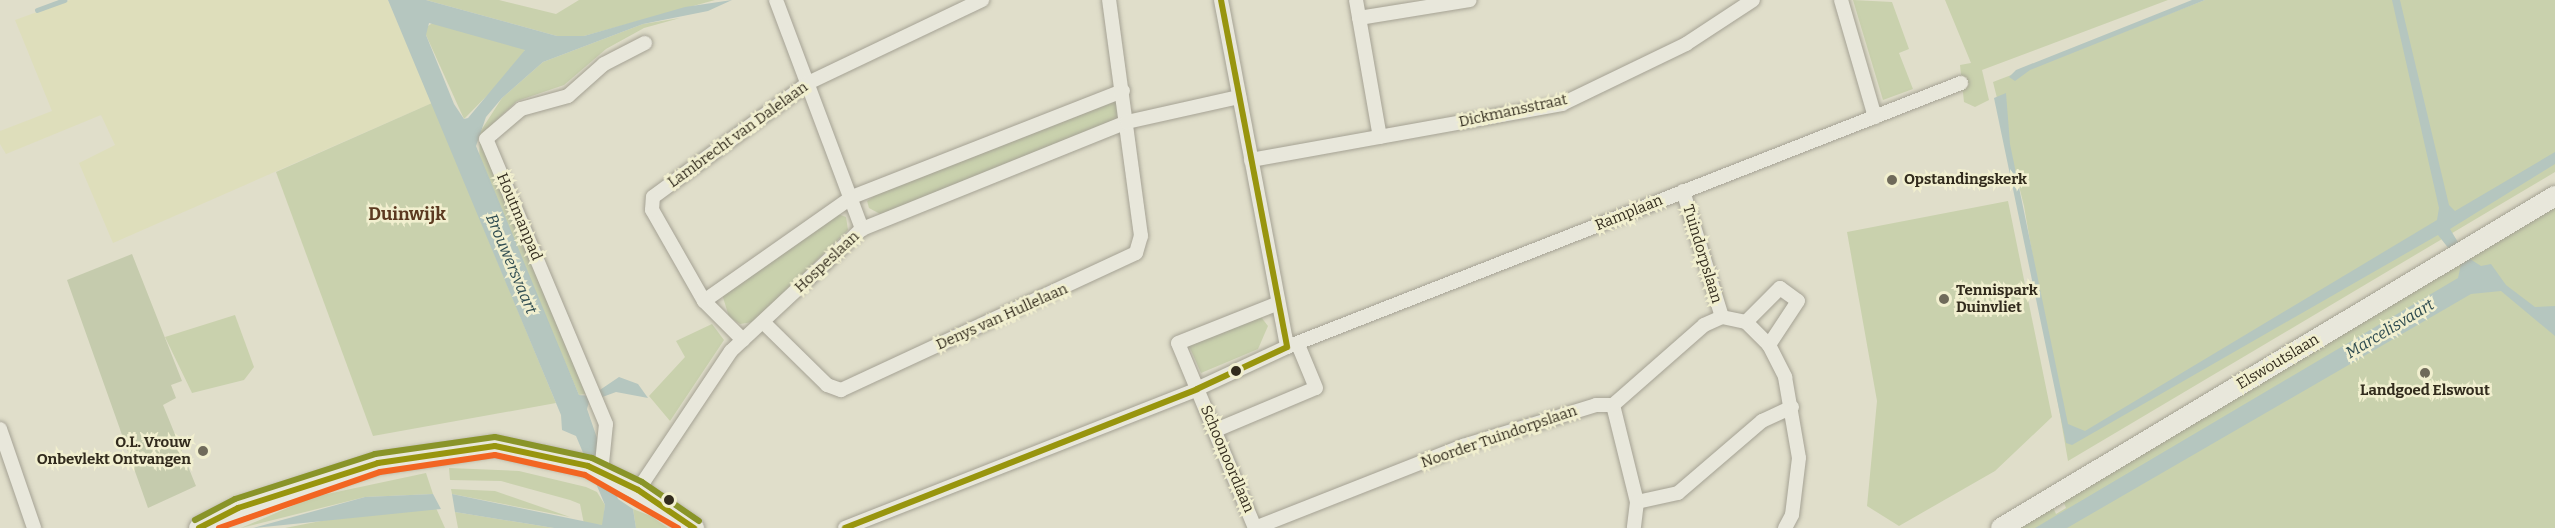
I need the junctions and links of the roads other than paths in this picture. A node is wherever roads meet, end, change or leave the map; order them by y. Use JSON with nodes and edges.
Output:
{"nodes":[{"id":1,"x":776,"y":0,"type":"edge"},
{"id":2,"x":982,"y":0,"type":"edge"},
{"id":3,"x":1109,"y":0,"type":"edge"},
{"id":4,"x":1221,"y":0,"type":"edge"},
{"id":5,"x":1356,"y":0,"type":"edge"},
{"id":6,"x":1470,"y":0,"type":"edge"},
{"id":7,"x":1753,"y":0,"type":"edge"},
{"id":8,"x":1841,"y":0,"type":"edge"},
{"id":9,"x":1359,"y":18,"type":"junction"},
{"id":10,"x":645,"y":43,"type":"dead end"},
{"id":11,"x":808,"y":83,"type":"junction"},
{"id":12,"x":1961,"y":83,"type":"dead end"},
{"id":13,"x":1123,"y":91,"type":"junction"},
{"id":14,"x":1239,"y":97,"type":"junction"},
{"id":15,"x":1875,"y":117,"type":"junction"},
{"id":16,"x":1127,"y":122,"type":"junction"},
{"id":17,"x":1380,"y":137,"type":"junction"},
{"id":18,"x":1251,"y":160,"type":"junction"},
{"id":19,"x":1683,"y":191,"type":"junction"},
{"id":20,"x":2555,"y":196,"type":"edge"},
{"id":21,"x":852,"y":197,"type":"junction"},
{"id":22,"x":862,"y":229,"type":"junction"},
{"id":23,"x":704,"y":301,"type":"junction"},
{"id":24,"x":1276,"y":304,"type":"junction"},
{"id":25,"x":1722,"y":317,"type":"junction"},
{"id":26,"x":763,"y":322,"type":"junction"},
{"id":27,"x":1746,"y":322,"type":"junction"},
{"id":28,"x":743,"y":340,"type":"junction"},
{"id":29,"x":1769,"y":345,"type":"junction"},
{"id":30,"x":1293,"y":347,"type":"junction"},
{"id":31,"x":1197,"y":389,"type":"junction"},
{"id":32,"x":1613,"y":405,"type":"junction"},
{"id":33,"x":1792,"y":407,"type":"junction"},
{"id":34,"x":0,"y":429,"type":"edge"},
{"id":35,"x":1215,"y":430,"type":"junction"},
{"id":36,"x":601,"y":469,"type":"junction"},
{"id":37,"x":638,"y":490,"type":"junction"},
{"id":38,"x":1636,"y":502,"type":"junction"},
{"id":39,"x":1631,"y":525,"type":"edge"},
{"id":40,"x":34,"y":528,"type":"edge"},
{"id":41,"x":199,"y":528,"type":"edge"},
{"id":42,"x":694,"y":528,"type":"edge"},
{"id":43,"x":845,"y":528,"type":"edge"},
{"id":44,"x":1255,"y":528,"type":"edge"},
{"id":45,"x":1785,"y":528,"type":"edge"},
{"id":46,"x":2001,"y":528,"type":"edge"}],
"edges":[{"from":1,"to":11,"type":"street"},
{"from":2,"to":11,"type":"street","name":"Lambrecht van Dalelaan"},
{"from":3,"to":13,"type":"street"},
{"from":4,"to":14,"type":"street"},
{"from":5,"to":9,"type":"street"},
{"from":6,"to":9,"type":"street"},
{"from":7,"to":17,"type":"street","name":"Dickmansstraat"},
{"from":8,"to":15,"type":"street"},
{"from":9,"to":17,"type":"street"},
{"from":10,"to":36,"type":"street","name":"Houtmanpad"},
{"from":11,"to":21,"type":"street"},
{"from":11,"to":23,"type":"street","name":"Lambrecht van Dalelaan"},
{"from":12,"to":15,"type":"street","name":"Ramplaan"},
{"from":13,"to":16,"type":"street"},
{"from":13,"to":21,"type":"street"},
{"from":14,"to":16,"type":"street","name":"Hospeslaan"},
{"from":14,"to":18,"type":"street"},
{"from":15,"to":19,"type":"street","name":"Ramplaan"},
{"from":16,"to":22,"type":"street","name":"Hospeslaan"},
{"from":16,"to":26,"type":"street","name":"Denys van Hullelaan"},
{"from":17,"to":18,"type":"street","name":"Dickmansstraat"},
{"from":18,"to":24,"type":"street"},
{"from":19,"to":25,"type":"street","name":"Tuindorpslaan"},
{"from":19,"to":30,"type":"street","name":"Ramplaan"},
{"from":20,"to":46,"type":"street","name":"Elswoutslaan"},
{"from":21,"to":22,"type":"street"},
{"from":21,"to":23,"type":"street"},
{"from":22,"to":26,"type":"street","name":"Hospeslaan"},
{"from":23,"to":28,"type":"street","name":"Lambrecht van Dalelaan"},
{"from":24,"to":30,"type":"street"},
{"from":24,"to":31,"type":"street"},
{"from":25,"to":27,"type":"street"},
{"from":25,"to":32,"type":"street"},
{"from":26,"to":28,"type":"street","name":"Hospeslaan"},
{"from":27,"to":29,"type":"street"},
{"from":27,"to":29,"type":"street"},
{"from":28,"to":37,"type":"street","name":"Hospeslaan"},
{"from":29,"to":33,"type":"street"},
{"from":30,"to":31,"type":"street","name":"Ramplaan"},
{"from":30,"to":35,"type":"street"},
{"from":31,"to":35,"type":"street","name":"Schoonoordlaan"},
{"from":31,"to":43,"type":"street","name":"Ramplaan"},
{"from":32,"to":38,"type":"street"},
{"from":32,"to":44,"type":"street","name":"Noorder Tuindorpslaan"},
{"from":33,"to":38,"type":"street"},
{"from":33,"to":45,"type":"street"},
{"from":34,"to":40,"type":"street"},
{"from":35,"to":44,"type":"street","name":"Schoonoordlaan"},
{"from":36,"to":37,"type":"street"},
{"from":36,"to":41,"type":"street"},
{"from":37,"to":42,"type":"street"},
{"from":38,"to":39,"type":"street"}]}
